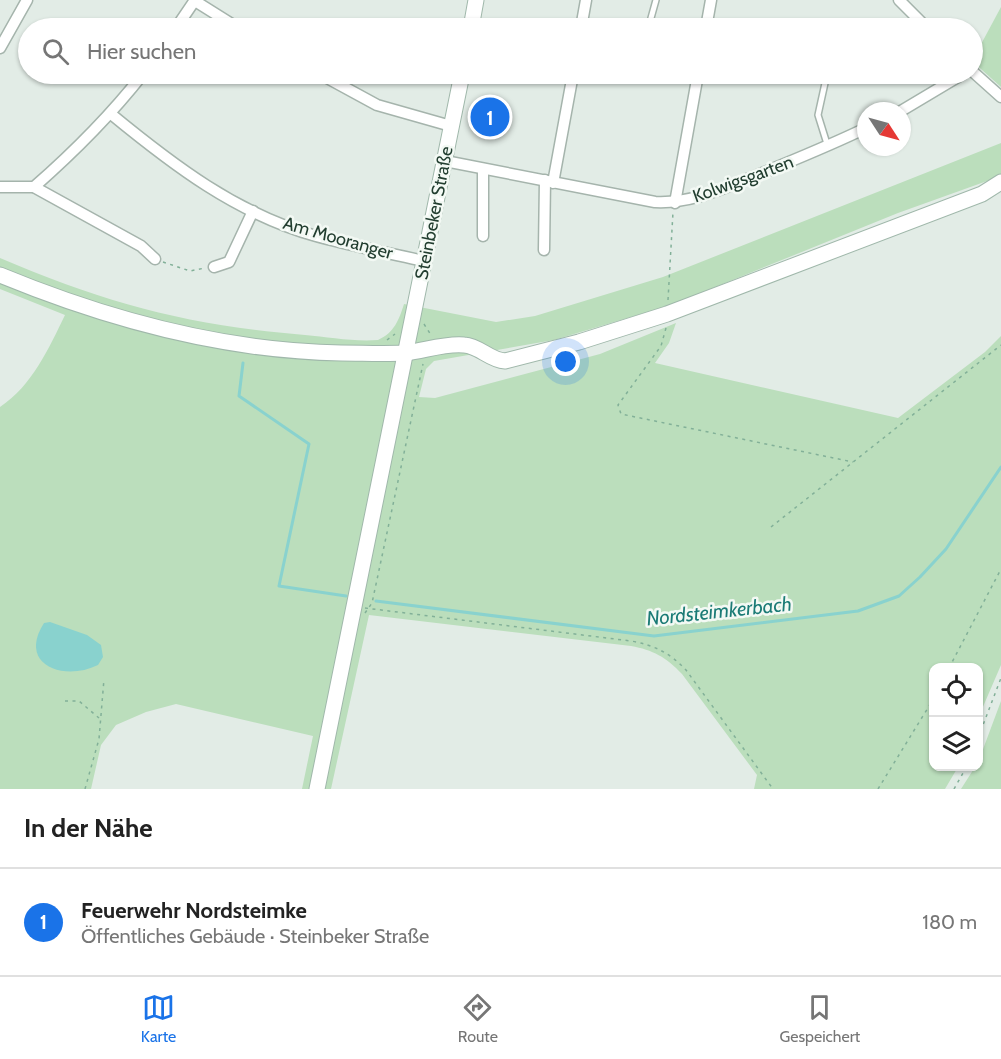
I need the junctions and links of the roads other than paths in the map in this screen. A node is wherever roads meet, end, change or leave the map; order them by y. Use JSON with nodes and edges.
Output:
{"nodes":[{"id":1,"x":27,"y":0,"type":"edge"},
{"id":2,"x":195,"y":0,"type":"edge"},
{"id":3,"x":476,"y":0,"type":"edge"},
{"id":4,"x":586,"y":0,"type":"edge"},
{"id":5,"x":656,"y":0,"type":"edge"},
{"id":6,"x":711,"y":0,"type":"edge"},
{"id":7,"x":899,"y":0,"type":"edge"},
{"id":8,"x":183,"y":18,"type":"edge"},
{"id":9,"x":223,"y":18,"type":"edge"},
{"id":10,"x":473,"y":18,"type":"edge"},
{"id":11,"x":583,"y":18,"type":"edge"},
{"id":12,"x":651,"y":18,"type":"dead end"},
{"id":13,"x":708,"y":18,"type":"edge"},
{"id":14,"x":917,"y":18,"type":"edge"},
{"id":15,"x":0,"y":48,"type":"edge"},
{"id":16,"x":983,"y":81,"type":"edge"},
{"id":17,"x":135,"y":84,"type":"edge"},
{"id":18,"x":338,"y":84,"type":"edge"},
{"id":19,"x":460,"y":84,"type":"edge"},
{"id":20,"x":571,"y":84,"type":"edge"},
{"id":21,"x":696,"y":84,"type":"edge"},
{"id":22,"x":824,"y":84,"type":"edge"},
{"id":23,"x":947,"y":84,"type":"edge"},
{"id":24,"x":1001,"y":97,"type":"edge"},
{"id":25,"x":911,"y":106,"type":"edge"},
{"id":26,"x":111,"y":114,"type":"junction"},
{"id":27,"x":451,"y":126,"type":"junction"},
{"id":28,"x":857,"y":132,"type":"edge"},
{"id":29,"x":828,"y":147,"type":"junction"},
{"id":30,"x":445,"y":161,"type":"junction"},
{"id":31,"x":483,"y":169,"type":"junction"},
{"id":32,"x":549,"y":182,"type":"junction"},
{"id":33,"x":1001,"y":182,"type":"edge"},
{"id":34,"x":0,"y":187,"type":"edge"},
{"id":35,"x":34,"y":187,"type":"junction"},
{"id":36,"x":675,"y":203,"type":"junction"},
{"id":37,"x":253,"y":211,"type":"junction"},
{"id":38,"x":483,"y":237,"type":"dead end"},
{"id":39,"x":544,"y":249,"type":"dead end"},
{"id":40,"x":155,"y":259,"type":"road end"},
{"id":41,"x":424,"y":261,"type":"junction"},
{"id":42,"x":214,"y":267,"type":"road end"},
{"id":43,"x":0,"y":275,"type":"edge"},
{"id":44,"x":407,"y":353,"type":"junction"},
{"id":45,"x":317,"y":789,"type":"edge"}],
"edges":[{"from":1,"to":15,"type":"street"},
{"from":2,"to":8,"type":"street"},
{"from":2,"to":9,"type":"street"},
{"from":3,"to":10,"type":"street"},
{"from":4,"to":11,"type":"street"},
{"from":5,"to":12,"type":"lane"},
{"from":6,"to":13,"type":"street"},
{"from":7,"to":14,"type":"street"},
{"from":16,"to":24,"type":"street"},
{"from":17,"to":26,"type":"street"},
{"from":18,"to":27,"type":"street"},
{"from":19,"to":27,"type":"street","name":"Steinbeker Straße"},
{"from":20,"to":32,"type":"street"},
{"from":21,"to":36,"type":"street"},
{"from":22,"to":29,"type":"lane"},
{"from":23,"to":25,"type":"street"},
{"from":26,"to":35,"type":"street"},
{"from":26,"to":37,"type":"street","name":"Am Mooranger"},
{"from":27,"to":30,"type":"street","name":"Steinbeker Straße"},
{"from":28,"to":29,"type":"street","name":"Kolwigsgarten"},
{"from":29,"to":36,"type":"street","name":"Kolwigsgarten"},
{"from":30,"to":31,"type":"street","name":"Kolwigsgarten"},
{"from":30,"to":41,"type":"street","name":"Steinbeker Straße"},
{"from":31,"to":32,"type":"street","name":"Kolwigsgarten"},
{"from":31,"to":38,"type":"street"},
{"from":32,"to":36,"type":"street","name":"Kolwigsgarten"},
{"from":32,"to":39,"type":"street"},
{"from":33,"to":44,"type":"street"},
{"from":34,"to":35,"type":"street"},
{"from":35,"to":40,"type":"street"},
{"from":37,"to":41,"type":"street","name":"Am Mooranger"},
{"from":37,"to":42,"type":"street"},
{"from":41,"to":44,"type":"street","name":"Steinbeker Straße"},
{"from":43,"to":44,"type":"street"},
{"from":44,"to":45,"type":"street","name":"Steinbeker Straße"}]}
